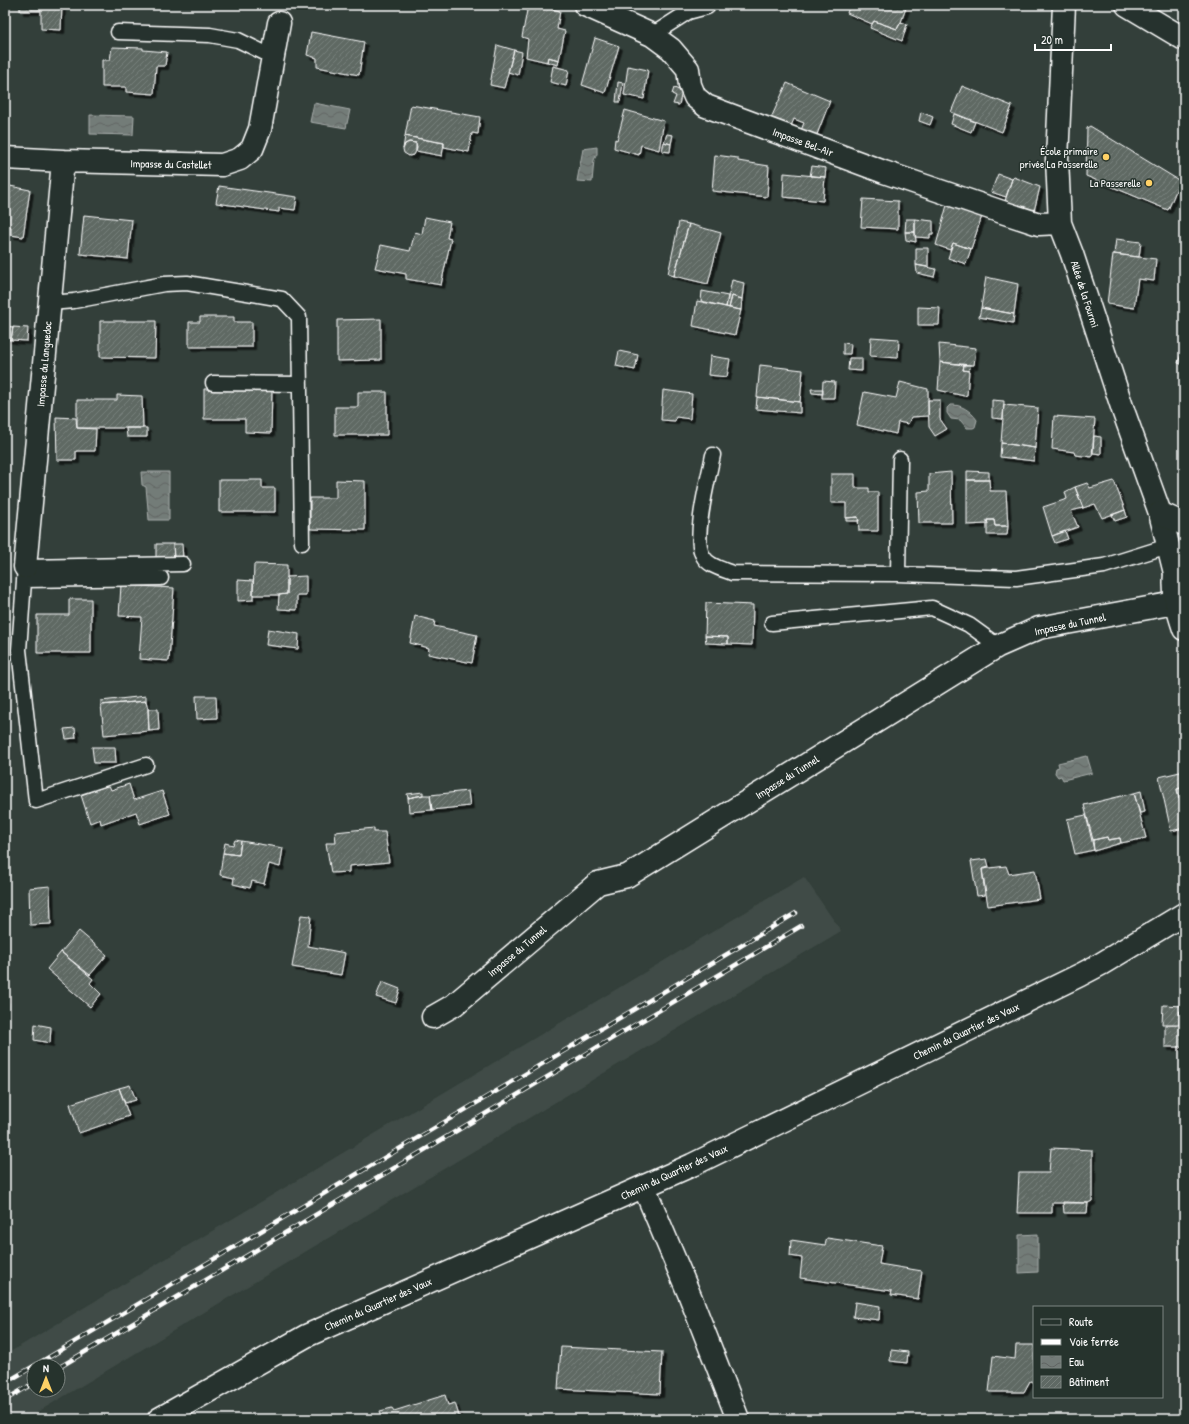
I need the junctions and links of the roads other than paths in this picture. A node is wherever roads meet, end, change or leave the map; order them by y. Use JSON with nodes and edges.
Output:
{"nodes":[{"id":1,"x":707,"y":5,"type":"edge"},
{"id":2,"x":1064,"y":5,"type":"edge"},
{"id":3,"x":1127,"y":5,"type":"edge"},
{"id":4,"x":598,"y":8,"type":"edge"},
{"id":5,"x":279,"y":23,"type":"dead end"},
{"id":6,"x":118,"y":32,"type":"dead end"},
{"id":7,"x":652,"y":35,"type":"junction"},
{"id":8,"x":1184,"y":39,"type":"edge"},
{"id":9,"x":273,"y":57,"type":"junction"},
{"id":10,"x":5,"y":158,"type":"edge"},
{"id":11,"x":63,"y":161,"type":"junction"},
{"id":12,"x":1060,"y":223,"type":"junction"},
{"id":13,"x":50,"y":303,"type":"junction"},
{"id":14,"x":213,"y":383,"type":"dead end"},
{"id":15,"x":300,"y":384,"type":"junction"},
{"id":16,"x":713,"y":455,"type":"dead end"},
{"id":17,"x":900,"y":459,"type":"dead end"},
{"id":18,"x":1160,"y":513,"type":"junction"},
{"id":19,"x":1184,"y":524,"type":"edge"},
{"id":20,"x":302,"y":543,"type":"dead end"},
{"id":21,"x":1168,"y":546,"type":"junction"},
{"id":22,"x":183,"y":564,"type":"dead end"},
{"id":23,"x":1180,"y":569,"type":"edge"},
{"id":24,"x":24,"y":574,"type":"junction"},
{"id":25,"x":898,"y":574,"type":"junction"},
{"id":26,"x":161,"y":578,"type":"dead end"},
{"id":27,"x":1175,"y":603,"type":"junction"},
{"id":28,"x":772,"y":623,"type":"dead end"},
{"id":29,"x":1184,"y":629,"type":"edge"},
{"id":30,"x":998,"y":646,"type":"junction"},
{"id":31,"x":146,"y":766,"type":"dead end"},
{"id":32,"x":1184,"y":914,"type":"edge"},
{"id":33,"x":433,"y":1017,"type":"dead end"},
{"id":34,"x":644,"y":1186,"type":"junction"},
{"id":35,"x":159,"y":1419,"type":"edge"},
{"id":36,"x":738,"y":1419,"type":"edge"}],
"edges":[{"from":1,"to":7,"type":"lane"},
{"from":2,"to":12,"type":"street","name":"Allée de la Fourmi"},
{"from":3,"to":8,"type":"street"},
{"from":4,"to":7,"type":"street","name":"Impasse Bel-Air"},
{"from":5,"to":9,"type":"street","name":"Impasse du Castellet"},
{"from":6,"to":9,"type":"lane"},
{"from":7,"to":12,"type":"street","name":"Impasse Bel-Air"},
{"from":9,"to":11,"type":"street","name":"Impasse du Castellet"},
{"from":10,"to":11,"type":"street","name":"Impasse du Castellet"},
{"from":11,"to":13,"type":"street","name":"Impasse du Languedoc"},
{"from":12,"to":18,"type":"street","name":"Allée de la Fourmi"},
{"from":13,"to":15,"type":"lane"},
{"from":13,"to":24,"type":"street","name":"Impasse du Languedoc"},
{"from":14,"to":15,"type":"lane"},
{"from":15,"to":20,"type":"lane"},
{"from":16,"to":25,"type":"lane"},
{"from":17,"to":25,"type":"lane"},
{"from":18,"to":19,"type":"street"},
{"from":18,"to":21,"type":"street","name":"Allée de la Fourmi"},
{"from":21,"to":23,"type":"street","name":"Allée de la Fourmi"},
{"from":21,"to":25,"type":"lane"},
{"from":22,"to":24,"type":"lane"},
{"from":23,"to":27,"type":"street","name":"Allée de la Fourmi"},
{"from":24,"to":26,"type":"lane"},
{"from":24,"to":31,"type":"lane"},
{"from":27,"to":29,"type":"street","name":"Allée de la Fourmi"},
{"from":27,"to":30,"type":"street","name":"Impasse du Tunnel"},
{"from":28,"to":30,"type":"lane"},
{"from":30,"to":33,"type":"street","name":"Impasse du Tunnel"},
{"from":32,"to":34,"type":"street","name":"Chemin du Quartier des Vaux"},
{"from":34,"to":35,"type":"street","name":"Chemin du Quartier des Vaux"},
{"from":34,"to":36,"type":"street"}]}
